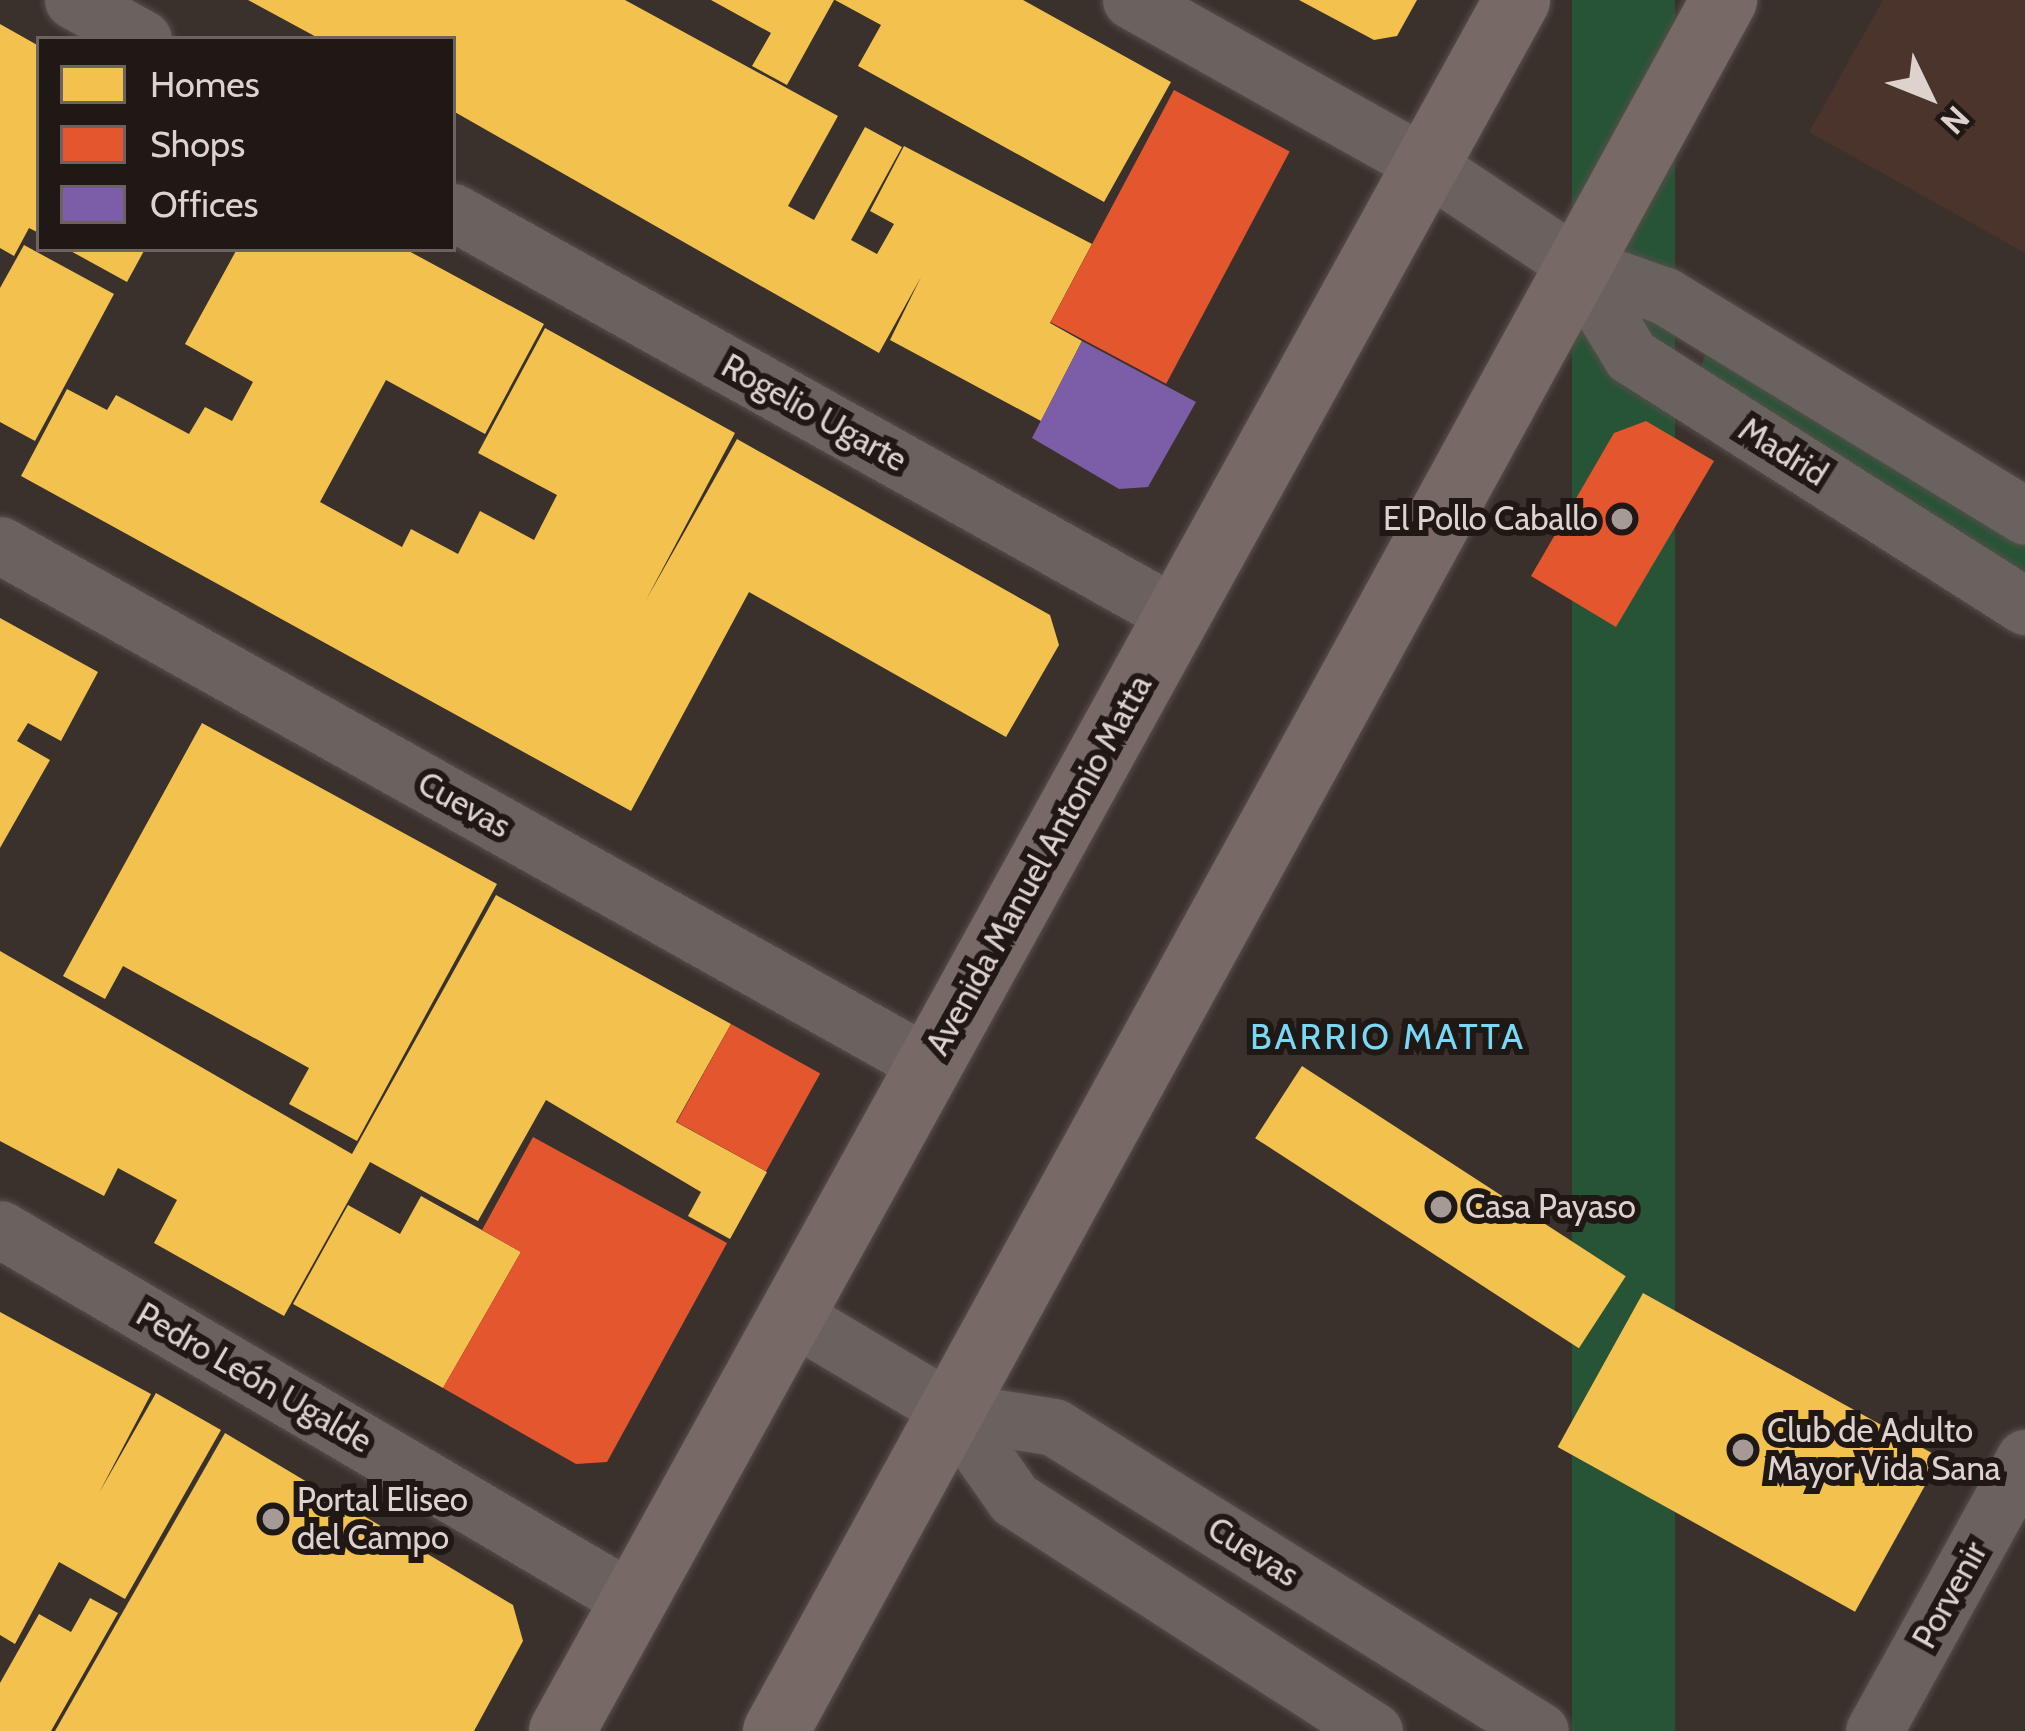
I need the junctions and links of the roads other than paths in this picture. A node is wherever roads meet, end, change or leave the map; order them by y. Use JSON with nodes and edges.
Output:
{"nodes":[{"id":1,"x":73,"y":0,"type":"edge"},
{"id":2,"x":1131,"y":0,"type":"edge"},
{"id":3,"x":1517,"y":0,"type":"edge"},
{"id":4,"x":1724,"y":0,"type":"edge"},
{"id":5,"x":138,"y":36,"type":"edge"},
{"id":6,"x":1425,"y":164,"type":"junction"},
{"id":7,"x":456,"y":214,"type":"edge"},
{"id":8,"x":1575,"y":264,"type":"junction"},
{"id":9,"x":2025,"y":516,"type":"edge"},
{"id":10,"x":0,"y":544,"type":"edge"},
{"id":11,"x":2025,"y":606,"type":"edge"},
{"id":12,"x":1176,"y":615,"type":"junction"},
{"id":13,"x":929,"y":1065,"type":"junction"},
{"id":14,"x":0,"y":1229,"type":"edge"},
{"id":15,"x":791,"y":1315,"type":"junction"},
{"id":16,"x":952,"y":1412,"type":"junction"},
{"id":17,"x":2025,"y":1458,"type":"edge"},
{"id":18,"x":633,"y":1601,"type":"junction"},
{"id":19,"x":562,"y":1731,"type":"edge"},
{"id":20,"x":776,"y":1731,"type":"edge"},
{"id":21,"x":1374,"y":1731,"type":"edge"},
{"id":22,"x":1540,"y":1731,"type":"edge"},
{"id":23,"x":1874,"y":1731,"type":"edge"}],
"edges":[{"from":1,"to":5,"type":"street"},
{"from":2,"to":6,"type":"street","name":"Madrid"},
{"from":3,"to":6,"type":"main road","name":"Avenida Manuel Antonio Matta"},
{"from":4,"to":8,"type":"main road"},
{"from":6,"to":8,"type":"street","name":"Madrid"},
{"from":6,"to":12,"type":"main road","name":"Avenida Manuel Antonio Matta"},
{"from":7,"to":12,"type":"street","name":"Rogelio Ugarte"},
{"from":8,"to":9,"type":"street","name":"Madrid"},
{"from":8,"to":11,"type":"street","name":"Madrid"},
{"from":8,"to":16,"type":"main road"},
{"from":10,"to":13,"type":"street","name":"Cuevas"},
{"from":12,"to":13,"type":"main road","name":"Avenida Manuel Antonio Matta"},
{"from":13,"to":15,"type":"main road","name":"Avenida Manuel Antonio Matta"},
{"from":14,"to":18,"type":"street","name":"Pedro León Ugalde"},
{"from":15,"to":16,"type":"street","name":"Cuevas"},
{"from":15,"to":18,"type":"main road","name":"Avenida Manuel Antonio Matta"},
{"from":16,"to":20,"type":"main road"},
{"from":16,"to":21,"type":"street","name":"Cuevas"},
{"from":16,"to":22,"type":"street","name":"Cuevas"},
{"from":17,"to":23,"type":"street","name":"Porvenir"},
{"from":18,"to":19,"type":"main road","name":"Avenida Manuel Antonio Matta"}]}
